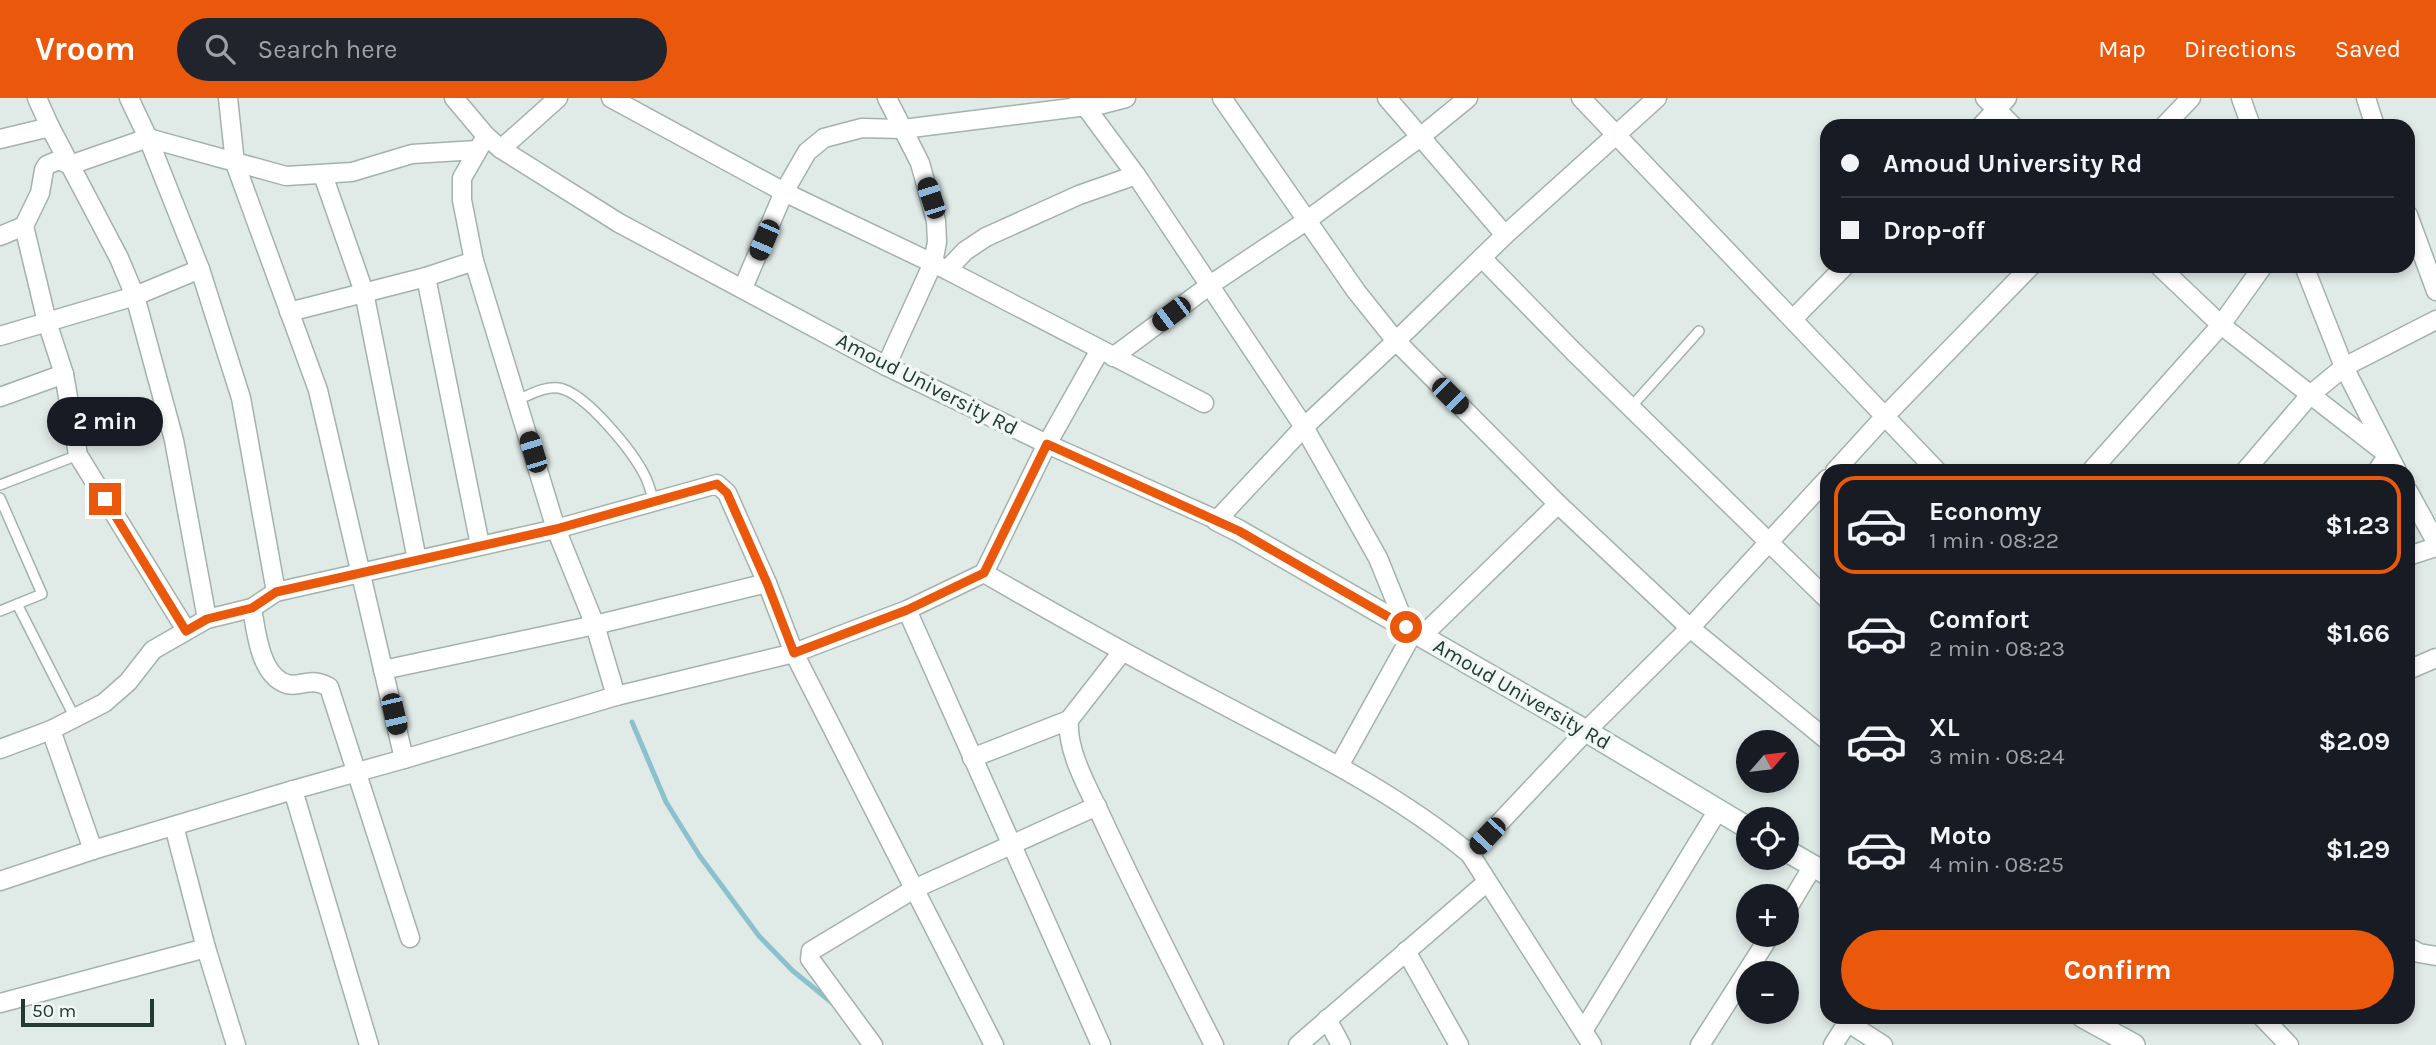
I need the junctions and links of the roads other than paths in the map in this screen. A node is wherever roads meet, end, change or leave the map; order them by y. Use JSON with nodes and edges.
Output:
{"nodes":[{"id":1,"x":37,"y":98,"type":"edge"},
{"id":2,"x":129,"y":98,"type":"edge"},
{"id":3,"x":228,"y":98,"type":"edge"},
{"id":4,"x":454,"y":98,"type":"edge"},
{"id":5,"x":558,"y":98,"type":"edge"},
{"id":6,"x":611,"y":98,"type":"edge"},
{"id":7,"x":887,"y":98,"type":"edge"},
{"id":8,"x":1126,"y":98,"type":"edge"},
{"id":9,"x":1222,"y":98,"type":"edge"},
{"id":10,"x":1387,"y":98,"type":"edge"},
{"id":11,"x":1468,"y":98,"type":"edge"},
{"id":12,"x":1581,"y":98,"type":"edge"},
{"id":13,"x":1657,"y":98,"type":"edge"},
{"id":14,"x":2191,"y":98,"type":"edge"},
{"id":15,"x":2241,"y":98,"type":"edge"},
{"id":16,"x":2366,"y":98,"type":"edge"},
{"id":17,"x":1081,"y":101,"type":"edge"},
{"id":18,"x":1996,"y":102,"type":"edge"},
{"id":19,"x":1985,"y":119,"type":"edge"},
{"id":20,"x":2009,"y":119,"type":"edge"},
{"id":21,"x":2172,"y":119,"type":"edge"},
{"id":22,"x":2248,"y":119,"type":"edge"},
{"id":23,"x":2373,"y":119,"type":"edge"},
{"id":24,"x":50,"y":127,"type":"junction"},
{"id":25,"x":903,"y":129,"type":"junction"},
{"id":26,"x":1616,"y":136,"type":"junction"},
{"id":27,"x":148,"y":138,"type":"junction"},
{"id":28,"x":1419,"y":138,"type":"junction"},
{"id":29,"x":0,"y":139,"type":"edge"},
{"id":30,"x":481,"y":143,"type":"junction"},
{"id":31,"x":501,"y":149,"type":"junction"},
{"id":32,"x":234,"y":163,"type":"junction"},
{"id":33,"x":70,"y":165,"type":"junction"},
{"id":34,"x":323,"y":175,"type":"junction"},
{"id":35,"x":1136,"y":175,"type":"junction"},
{"id":36,"x":784,"y":192,"type":"junction"},
{"id":37,"x":1306,"y":221,"type":"junction"},
{"id":38,"x":24,"y":226,"type":"junction"},
{"id":39,"x":2415,"y":234,"type":"edge"},
{"id":40,"x":1505,"y":235,"type":"junction"},
{"id":41,"x":0,"y":236,"type":"edge"},
{"id":42,"x":1482,"y":258,"type":"junction"},
{"id":43,"x":474,"y":261,"type":"junction"},
{"id":44,"x":940,"y":267,"type":"junction"},
{"id":45,"x":201,"y":269,"type":"junction"},
{"id":46,"x":1838,"y":273,"type":"edge"},
{"id":47,"x":2024,"y":273,"type":"edge"},
{"id":48,"x":2166,"y":273,"type":"edge"},
{"id":49,"x":2258,"y":273,"type":"edge"},
{"id":50,"x":2307,"y":273,"type":"edge"},
{"id":51,"x":426,"y":276,"type":"junction"},
{"id":52,"x":1210,"y":285,"type":"junction"},
{"id":53,"x":743,"y":288,"type":"junction"},
{"id":54,"x":2436,"y":291,"type":"edge"},
{"id":55,"x":364,"y":292,"type":"junction"},
{"id":56,"x":135,"y":296,"type":"junction"},
{"id":57,"x":289,"y":312,"type":"junction"},
{"id":58,"x":1793,"y":319,"type":"junction"},
{"id":59,"x":2436,"y":320,"type":"edge"},
{"id":60,"x":47,"y":322,"type":"junction"},
{"id":61,"x":2221,"y":325,"type":"junction"},
{"id":62,"x":1699,"y":331,"type":"dead end"},
{"id":63,"x":0,"y":337,"type":"edge"},
{"id":64,"x":1396,"y":341,"type":"junction"},
{"id":65,"x":1106,"y":354,"type":"junction"},
{"id":66,"x":886,"y":366,"type":"junction"},
{"id":67,"x":2344,"y":368,"type":"junction"},
{"id":68,"x":64,"y":374,"type":"junction"},
{"id":69,"x":2310,"y":395,"type":"junction"},
{"id":70,"x":0,"y":397,"type":"edge"},
{"id":71,"x":517,"y":400,"type":"junction"},
{"id":72,"x":1204,"y":403,"type":"dead end"},
{"id":73,"x":1631,"y":407,"type":"junction"},
{"id":74,"x":1885,"y":415,"type":"junction"},
{"id":75,"x":1304,"y":427,"type":"junction"},
{"id":76,"x":1047,"y":444,"type":"junction"},
{"id":77,"x":78,"y":455,"type":"junction"},
{"id":78,"x":2393,"y":463,"type":"edge"},
{"id":79,"x":1841,"y":464,"type":"edge"},
{"id":80,"x":1930,"y":464,"type":"edge"},
{"id":81,"x":2097,"y":464,"type":"edge"},
{"id":82,"x":2251,"y":464,"type":"edge"},
{"id":83,"x":0,"y":485,"type":"edge"},
{"id":84,"x":1820,"y":487,"type":"edge"},
{"id":85,"x":0,"y":498,"type":"edge"},
{"id":86,"x":654,"y":502,"type":"junction"},
{"id":87,"x":1558,"y":503,"type":"junction"},
{"id":88,"x":2415,"y":504,"type":"edge"},
{"id":89,"x":1217,"y":520,"type":"junction"},
{"id":90,"x":556,"y":529,"type":"junction"},
{"id":91,"x":1770,"y":542,"type":"junction"},
{"id":92,"x":480,"y":545,"type":"junction"},
{"id":93,"x":2436,"y":545,"type":"edge"},
{"id":94,"x":2415,"y":553,"type":"edge"},
{"id":95,"x":417,"y":560,"type":"junction"},
{"id":96,"x":362,"y":572,"type":"junction"},
{"id":97,"x":984,"y":573,"type":"junction"},
{"id":98,"x":767,"y":583,"type":"junction"},
{"id":99,"x":276,"y":592,"type":"junction"},
{"id":100,"x":1820,"y":592,"type":"edge"},
{"id":101,"x":17,"y":604,"type":"junction"},
{"id":102,"x":252,"y":608,"type":"junction"},
{"id":103,"x":907,"y":610,"type":"junction"},
{"id":104,"x":0,"y":611,"type":"edge"},
{"id":105,"x":207,"y":619,"type":"junction"},
{"id":106,"x":595,"y":625,"type":"junction"},
{"id":107,"x":1690,"y":628,"type":"junction"},
{"id":108,"x":186,"y":631,"type":"junction"},
{"id":109,"x":1414,"y":631,"type":"junction"},
{"id":110,"x":1122,"y":652,"type":"junction"},
{"id":111,"x":794,"y":653,"type":"junction"},
{"id":112,"x":2436,"y":658,"type":"edge"},
{"id":113,"x":2415,"y":667,"type":"edge"},
{"id":114,"x":383,"y":670,"type":"junction"},
{"id":115,"x":616,"y":696,"type":"junction"},
{"id":116,"x":75,"y":718,"type":"junction"},
{"id":117,"x":1069,"y":720,"type":"junction"},
{"id":118,"x":51,"y":730,"type":"junction"},
{"id":119,"x":1586,"y":731,"type":"junction"},
{"id":120,"x":1820,"y":734,"type":"edge"},
{"id":121,"x":0,"y":749,"type":"edge"},
{"id":122,"x":972,"y":758,"type":"junction"},
{"id":123,"x":404,"y":759,"type":"junction"},
{"id":124,"x":1339,"y":766,"type":"junction"},
{"id":125,"x":358,"y":771,"type":"junction"},
{"id":126,"x":293,"y":789,"type":"junction"},
{"id":127,"x":1097,"y":806,"type":"junction"},
{"id":128,"x":1718,"y":810,"type":"junction"},
{"id":129,"x":1736,"y":821,"type":"edge"},
{"id":130,"x":174,"y":826,"type":"junction"},
{"id":131,"x":1010,"y":845,"type":"junction"},
{"id":132,"x":93,"y":850,"type":"junction"},
{"id":133,"x":1470,"y":854,"type":"junction"},
{"id":134,"x":1799,"y":858,"type":"edge"},
{"id":135,"x":1820,"y":870,"type":"edge"},
{"id":136,"x":0,"y":881,"type":"edge"},
{"id":137,"x":1488,"y":883,"type":"junction"},
{"id":138,"x":915,"y":889,"type":"junction"},
{"id":139,"x":1799,"y":895,"type":"edge"},
{"id":140,"x":410,"y":938,"type":"dead end"},
{"id":141,"x":1763,"y":947,"type":"edge"},
{"id":142,"x":206,"y":948,"type":"junction"},
{"id":143,"x":1406,"y":951,"type":"junction"},
{"id":144,"x":2415,"y":951,"type":"edge"},
{"id":145,"x":2436,"y":956,"type":"edge"},
{"id":146,"x":0,"y":1003,"type":"edge"},
{"id":147,"x":1327,"y":1019,"type":"junction"},
{"id":148,"x":1846,"y":1024,"type":"edge"},
{"id":149,"x":1855,"y":1024,"type":"edge"},
{"id":150,"x":2096,"y":1024,"type":"edge"},
{"id":151,"x":2269,"y":1024,"type":"edge"},
{"id":152,"x":1587,"y":1038,"type":"edge"},
{"id":153,"x":236,"y":1045,"type":"edge"},
{"id":154,"x":369,"y":1045,"type":"edge"},
{"id":155,"x":873,"y":1045,"type":"edge"},
{"id":156,"x":994,"y":1045,"type":"edge"},
{"id":157,"x":1101,"y":1045,"type":"edge"},
{"id":158,"x":1214,"y":1045,"type":"edge"},
{"id":159,"x":1297,"y":1045,"type":"edge"},
{"id":160,"x":1341,"y":1045,"type":"edge"},
{"id":161,"x":1459,"y":1045,"type":"edge"},
{"id":162,"x":1700,"y":1045,"type":"edge"},
{"id":163,"x":1833,"y":1045,"type":"edge"},
{"id":164,"x":1884,"y":1045,"type":"edge"},
{"id":165,"x":2133,"y":1045,"type":"edge"},
{"id":166,"x":2289,"y":1045,"type":"edge"}],
"edges":[{"from":1,"to":24,"type":"street"},
{"from":2,"to":27,"type":"street"},
{"from":3,"to":32,"type":"street"},
{"from":4,"to":30,"type":"street","name":"Amoud University Rd"},
{"from":5,"to":31,"type":"street"},
{"from":6,"to":36,"type":"street"},
{"from":7,"to":25,"type":"street"},
{"from":8,"to":17,"type":"street"},
{"from":9,"to":37,"type":"street"},
{"from":10,"to":28,"type":"street"},
{"from":11,"to":28,"type":"street"},
{"from":12,"to":26,"type":"street"},
{"from":13,"to":26,"type":"street"},
{"from":14,"to":21,"type":"street"},
{"from":15,"to":22,"type":"street"},
{"from":16,"to":23,"type":"street"},
{"from":17,"to":25,"type":"street"},
{"from":17,"to":35,"type":"street"},
{"from":18,"to":19,"type":"street"},
{"from":18,"to":20,"type":"street"},
{"from":24,"to":29,"type":"street"},
{"from":24,"to":33,"type":"street"},
{"from":25,"to":36,"type":"street"},
{"from":25,"to":44,"type":"street"},
{"from":26,"to":40,"type":"street"},
{"from":26,"to":58,"type":"street"},
{"from":27,"to":32,"type":"street"},
{"from":27,"to":33,"type":"street"},
{"from":27,"to":45,"type":"street"},
{"from":28,"to":37,"type":"street"},
{"from":28,"to":40,"type":"street"},
{"from":30,"to":31,"type":"street","name":"Amoud University Rd"},
{"from":30,"to":34,"type":"street"},
{"from":30,"to":43,"type":"street"},
{"from":31,"to":53,"type":"street","name":"Amoud University Rd"},
{"from":32,"to":34,"type":"street"},
{"from":32,"to":57,"type":"street"},
{"from":33,"to":38,"type":"street"},
{"from":33,"to":56,"type":"street"},
{"from":34,"to":55,"type":"street"},
{"from":35,"to":44,"type":"street"},
{"from":35,"to":52,"type":"street"},
{"from":36,"to":44,"type":"street"},
{"from":36,"to":53,"type":"street"},
{"from":37,"to":52,"type":"street"},
{"from":37,"to":64,"type":"street"},
{"from":38,"to":41,"type":"street"},
{"from":38,"to":60,"type":"street"},
{"from":39,"to":54,"type":"street"},
{"from":40,"to":42,"type":"street"},
{"from":42,"to":64,"type":"street"},
{"from":42,"to":73,"type":"street"},
{"from":43,"to":51,"type":"street"},
{"from":43,"to":71,"type":"street"},
{"from":44,"to":65,"type":"street"},
{"from":44,"to":66,"type":"street"},
{"from":45,"to":56,"type":"street"},
{"from":45,"to":99,"type":"street"},
{"from":46,"to":58,"type":"street"},
{"from":47,"to":74,"type":"street"},
{"from":48,"to":61,"type":"street"},
{"from":49,"to":61,"type":"street"},
{"from":50,"to":67,"type":"street"},
{"from":51,"to":55,"type":"street"},
{"from":51,"to":92,"type":"street"},
{"from":52,"to":65,"type":"street"},
{"from":52,"to":75,"type":"street"},
{"from":53,"to":66,"type":"street","name":"Amoud University Rd"},
{"from":55,"to":57,"type":"street"},
{"from":55,"to":95,"type":"street"},
{"from":56,"to":60,"type":"street"},
{"from":56,"to":105,"type":"street"},
{"from":57,"to":96,"type":"street"},
{"from":58,"to":74,"type":"street"},
{"from":59,"to":67,"type":"street"},
{"from":60,"to":63,"type":"street"},
{"from":60,"to":68,"type":"street"},
{"from":61,"to":69,"type":"street"},
{"from":61,"to":81,"type":"street"},
{"from":62,"to":73,"type":"lane"},
{"from":64,"to":75,"type":"street"},
{"from":64,"to":87,"type":"street"},
{"from":65,"to":72,"type":"street"},
{"from":65,"to":76,"type":"street"},
{"from":66,"to":76,"type":"street","name":"Amoud University Rd"},
{"from":67,"to":69,"type":"street"},
{"from":67,"to":78,"type":"street"},
{"from":68,"to":70,"type":"street"},
{"from":68,"to":77,"type":"street"},
{"from":69,"to":78,"type":"street"},
{"from":69,"to":82,"type":"street"},
{"from":71,"to":86,"type":"lane"},
{"from":71,"to":90,"type":"street"},
{"from":73,"to":91,"type":"street"},
{"from":74,"to":79,"type":"street"},
{"from":74,"to":80,"type":"street"},
{"from":75,"to":89,"type":"street"},
{"from":75,"to":109,"type":"street"},
{"from":76,"to":89,"type":"street","name":"Amoud University Rd"},
{"from":76,"to":97,"type":"street"},
{"from":77,"to":83,"type":"lane"},
{"from":77,"to":108,"type":"street"},
{"from":84,"to":91,"type":"street"},
{"from":85,"to":101,"type":"lane"},
{"from":86,"to":90,"type":"street"},
{"from":86,"to":98,"type":"street"},
{"from":87,"to":107,"type":"street"},
{"from":87,"to":109,"type":"street"},
{"from":88,"to":93,"type":"street"},
{"from":89,"to":109,"type":"street","name":"Amoud University Rd"},
{"from":90,"to":92,"type":"street"},
{"from":90,"to":106,"type":"street"},
{"from":91,"to":100,"type":"street"},
{"from":91,"to":107,"type":"street"},
{"from":92,"to":95,"type":"street"},
{"from":93,"to":94,"type":"street"},
{"from":95,"to":96,"type":"street"},
{"from":96,"to":99,"type":"street"},
{"from":96,"to":114,"type":"street"},
{"from":97,"to":103,"type":"street"},
{"from":97,"to":110,"type":"street"},
{"from":98,"to":106,"type":"street"},
{"from":98,"to":111,"type":"street"},
{"from":99,"to":102,"type":"street"},
{"from":101,"to":104,"type":"lane"},
{"from":101,"to":116,"type":"lane"},
{"from":102,"to":105,"type":"street"},
{"from":102,"to":125,"type":"street"},
{"from":103,"to":111,"type":"street"},
{"from":103,"to":122,"type":"street"},
{"from":105,"to":108,"type":"street"},
{"from":106,"to":114,"type":"street"},
{"from":106,"to":115,"type":"street"},
{"from":107,"to":119,"type":"street"},
{"from":107,"to":120,"type":"street"},
{"from":108,"to":116,"type":"street"},
{"from":109,"to":119,"type":"street","name":"Amoud University Rd"},
{"from":109,"to":124,"type":"street"},
{"from":110,"to":117,"type":"street"},
{"from":110,"to":124,"type":"street"},
{"from":111,"to":115,"type":"street"},
{"from":111,"to":138,"type":"street"},
{"from":112,"to":113,"type":"street"},
{"from":114,"to":123,"type":"street"},
{"from":115,"to":123,"type":"street"},
{"from":116,"to":118,"type":"street"},
{"from":117,"to":122,"type":"street"},
{"from":117,"to":127,"type":"street"},
{"from":118,"to":121,"type":"street"},
{"from":118,"to":132,"type":"street"},
{"from":119,"to":128,"type":"street","name":"Amoud University Rd"},
{"from":119,"to":133,"type":"street"},
{"from":122,"to":131,"type":"street"},
{"from":123,"to":125,"type":"street"},
{"from":124,"to":133,"type":"street"},
{"from":125,"to":126,"type":"street"},
{"from":125,"to":140,"type":"street"},
{"from":126,"to":130,"type":"street"},
{"from":126,"to":154,"type":"street"},
{"from":127,"to":131,"type":"street"},
{"from":127,"to":158,"type":"street"},
{"from":128,"to":129,"type":"street","name":"Amoud University Rd"},
{"from":128,"to":152,"type":"street"},
{"from":130,"to":132,"type":"street"},
{"from":130,"to":142,"type":"street"},
{"from":131,"to":138,"type":"street"},
{"from":131,"to":157,"type":"street"},
{"from":132,"to":136,"type":"street"},
{"from":133,"to":137,"type":"street"},
{"from":134,"to":135,"type":"street"},
{"from":135,"to":139,"type":"street"},
{"from":137,"to":143,"type":"street"},
{"from":137,"to":152,"type":"street"},
{"from":138,"to":155,"type":"street"},
{"from":138,"to":156,"type":"street"},
{"from":141,"to":162,"type":"street"},
{"from":142,"to":146,"type":"street"},
{"from":142,"to":153,"type":"street"},
{"from":143,"to":147,"type":"street"},
{"from":143,"to":161,"type":"street"},
{"from":144,"to":145,"type":"street"},
{"from":147,"to":159,"type":"street"},
{"from":147,"to":160,"type":"street"},
{"from":148,"to":163,"type":"street"},
{"from":149,"to":164,"type":"street"},
{"from":150,"to":165,"type":"street"},
{"from":151,"to":166,"type":"street"}]}
